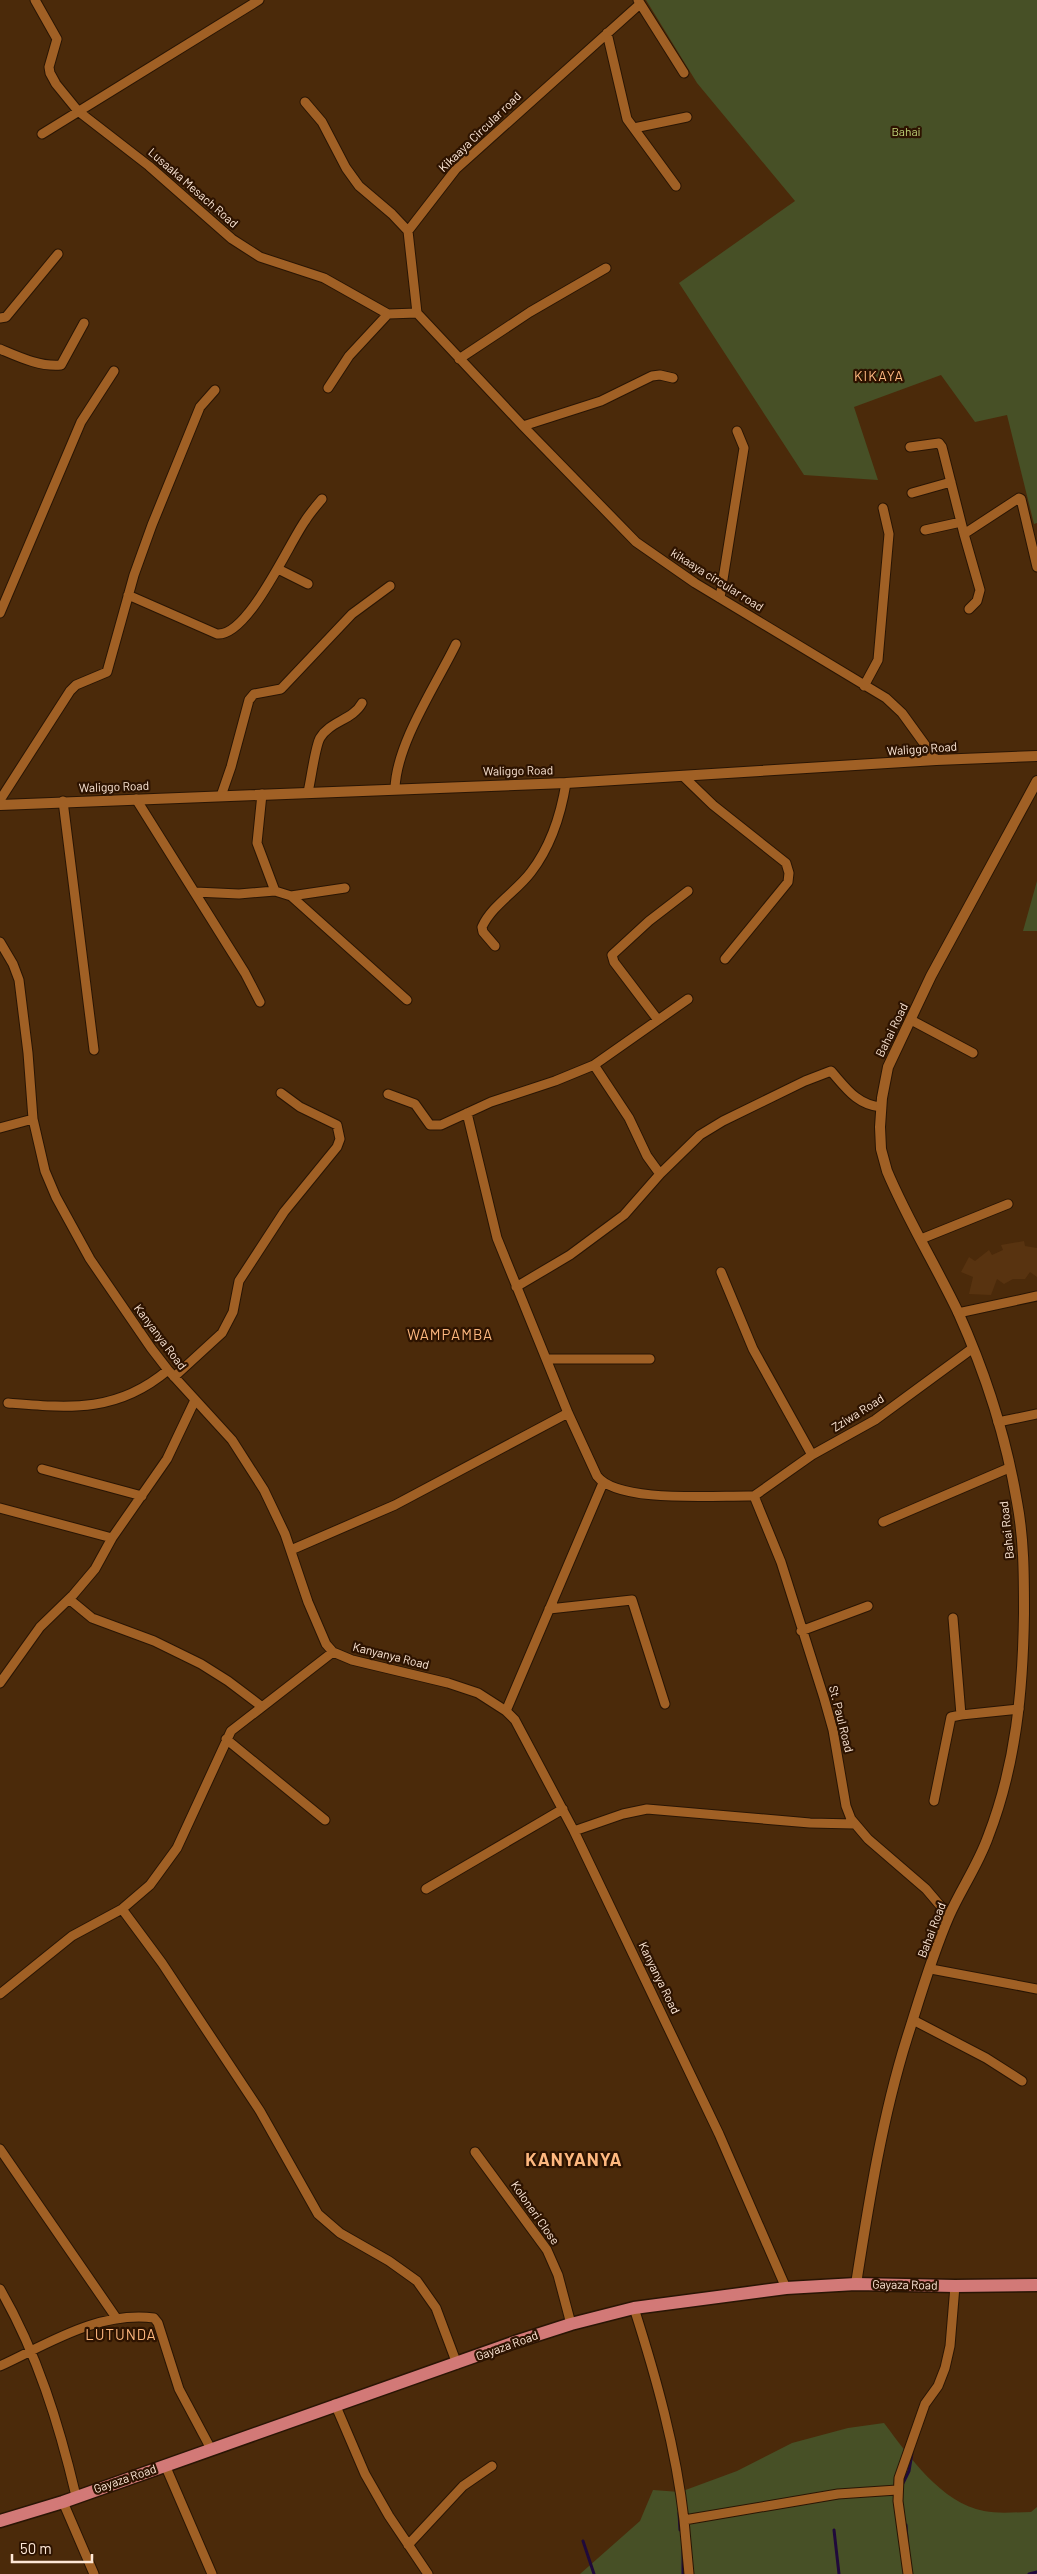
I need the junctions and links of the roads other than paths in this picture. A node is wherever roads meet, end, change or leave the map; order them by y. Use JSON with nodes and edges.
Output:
{"nodes":[{"id":1,"x":35,"y":0,"type":"edge"},
{"id":2,"x":259,"y":0,"type":"edge"},
{"id":3,"x":639,"y":2,"type":"edge"},
{"id":4,"x":607,"y":34,"type":"junction"},
{"id":5,"x":684,"y":73,"type":"dead end"},
{"id":6,"x":306,"y":102,"type":"dead end"},
{"id":7,"x":78,"y":111,"type":"junction"},
{"id":8,"x":687,"y":116,"type":"dead end"},
{"id":9,"x":634,"y":128,"type":"junction"},
{"id":10,"x":42,"y":134,"type":"dead end"},
{"id":11,"x":676,"y":186,"type":"dead end"},
{"id":12,"x":408,"y":231,"type":"junction"},
{"id":13,"x":58,"y":254,"type":"dead end"},
{"id":14,"x":606,"y":268,"type":"dead end"},
{"id":15,"x":417,"y":313,"type":"junction"},
{"id":16,"x":388,"y":314,"type":"junction"},
{"id":17,"x":0,"y":318,"type":"edge"},
{"id":18,"x":84,"y":323,"type":"dead end"},
{"id":19,"x":0,"y":349,"type":"edge"},
{"id":20,"x":459,"y":359,"type":"junction"},
{"id":21,"x":114,"y":371,"type":"dead end"},
{"id":22,"x":673,"y":378,"type":"dead end"},
{"id":23,"x":328,"y":388,"type":"dead end"},
{"id":24,"x":215,"y":390,"type":"dead end"},
{"id":25,"x":523,"y":426,"type":"junction"},
{"id":26,"x":737,"y":431,"type":"dead end"},
{"id":27,"x":910,"y":446,"type":"dead end"},
{"id":28,"x":951,"y":482,"type":"junction"},
{"id":29,"x":912,"y":492,"type":"dead end"},
{"id":30,"x":322,"y":499,"type":"dead end"},
{"id":31,"x":883,"y":508,"type":"dead end"},
{"id":32,"x":961,"y":522,"type":"junction"},
{"id":33,"x":925,"y":530,"type":"dead end"},
{"id":34,"x":964,"y":534,"type":"junction"},
{"id":35,"x":1037,"y":567,"type":"edge"},
{"id":36,"x":278,"y":569,"type":"junction"},
{"id":37,"x":308,"y":584,"type":"dead end"},
{"id":38,"x":390,"y":586,"type":"dead end"},
{"id":39,"x":128,"y":595,"type":"junction"},
{"id":40,"x":720,"y":598,"type":"junction"},
{"id":41,"x":968,"y":609,"type":"dead end"},
{"id":42,"x":1,"y":611,"type":"edge"},
{"id":43,"x":456,"y":644,"type":"dead end"},
{"id":44,"x":864,"y":686,"type":"junction"},
{"id":45,"x":362,"y":703,"type":"dead end"},
{"id":46,"x":1037,"y":756,"type":"edge"},
{"id":47,"x":936,"y":760,"type":"junction"},
{"id":48,"x":683,"y":776,"type":"junction"},
{"id":49,"x":1037,"y":781,"type":"edge"},
{"id":50,"x":566,"y":783,"type":"junction"},
{"id":51,"x":395,"y":789,"type":"junction"},
{"id":52,"x":308,"y":792,"type":"junction"},
{"id":53,"x":262,"y":794,"type":"junction"},
{"id":54,"x":221,"y":796,"type":"junction"},
{"id":55,"x":136,"y":799,"type":"junction"},
{"id":56,"x":0,"y":800,"type":"edge"},
{"id":57,"x":63,"y":801,"type":"junction"},
{"id":58,"x":0,"y":805,"type":"edge"},
{"id":59,"x":345,"y":888,"type":"dead end"},
{"id":60,"x":274,"y":891,"type":"junction"},
{"id":61,"x":688,"y":891,"type":"dead end"},
{"id":62,"x":195,"y":892,"type":"junction"},
{"id":63,"x":292,"y":896,"type":"junction"},
{"id":64,"x":0,"y":942,"type":"edge"},
{"id":65,"x":495,"y":946,"type":"dead end"},
{"id":66,"x":725,"y":959,"type":"dead end"},
{"id":67,"x":688,"y":999,"type":"dead end"},
{"id":68,"x":408,"y":1000,"type":"dead end"},
{"id":69,"x":260,"y":1002,"type":"dead end"},
{"id":70,"x":658,"y":1020,"type":"junction"},
{"id":71,"x":911,"y":1020,"type":"junction"},
{"id":72,"x":94,"y":1050,"type":"dead end"},
{"id":73,"x":973,"y":1053,"type":"dead end"},
{"id":74,"x":594,"y":1066,"type":"junction"},
{"id":75,"x":281,"y":1094,"type":"dead end"},
{"id":76,"x":388,"y":1094,"type":"dead end"},
{"id":77,"x":881,"y":1107,"type":"junction"},
{"id":78,"x":467,"y":1113,"type":"junction"},
{"id":79,"x":32,"y":1119,"type":"junction"},
{"id":80,"x":0,"y":1128,"type":"edge"},
{"id":81,"x":660,"y":1174,"type":"junction"},
{"id":82,"x":1008,"y":1204,"type":"dead end"},
{"id":83,"x":921,"y":1239,"type":"junction"},
{"id":84,"x":721,"y":1272,"type":"dead end"},
{"id":85,"x":516,"y":1287,"type":"junction"},
{"id":86,"x":1037,"y":1296,"type":"edge"},
{"id":87,"x":958,"y":1313,"type":"junction"},
{"id":88,"x":973,"y":1348,"type":"junction"},
{"id":89,"x":547,"y":1359,"type":"junction"},
{"id":90,"x":650,"y":1359,"type":"dead end"},
{"id":91,"x":171,"y":1373,"type":"junction"},
{"id":92,"x":195,"y":1400,"type":"junction"},
{"id":93,"x":8,"y":1403,"type":"dead end"},
{"id":94,"x":568,"y":1413,"type":"junction"},
{"id":95,"x":1037,"y":1414,"type":"edge"},
{"id":96,"x":998,"y":1422,"type":"junction"},
{"id":97,"x":812,"y":1455,"type":"junction"},
{"id":98,"x":1009,"y":1468,"type":"junction"},
{"id":99,"x":42,"y":1469,"type":"dead end"},
{"id":100,"x":603,"y":1483,"type":"junction"},
{"id":101,"x":142,"y":1496,"type":"junction"},
{"id":102,"x":754,"y":1496,"type":"junction"},
{"id":103,"x":0,"y":1508,"type":"edge"},
{"id":104,"x":883,"y":1522,"type":"dead end"},
{"id":105,"x":112,"y":1538,"type":"junction"},
{"id":106,"x":291,"y":1550,"type":"junction"},
{"id":107,"x":68,"y":1600,"type":"junction"},
{"id":108,"x":868,"y":1606,"type":"dead end"},
{"id":109,"x":549,"y":1609,"type":"junction"},
{"id":110,"x":953,"y":1618,"type":"dead end"},
{"id":111,"x":801,"y":1631,"type":"junction"},
{"id":112,"x":334,"y":1652,"type":"junction"},
{"id":113,"x":0,"y":1683,"type":"edge"},
{"id":114,"x":665,"y":1704,"type":"dead end"},
{"id":115,"x":261,"y":1706,"type":"junction"},
{"id":116,"x":1019,"y":1709,"type":"junction"},
{"id":117,"x":506,"y":1711,"type":"junction"},
{"id":118,"x":961,"y":1714,"type":"junction"},
{"id":119,"x":226,"y":1739,"type":"junction"},
{"id":120,"x":934,"y":1801,"type":"dead end"},
{"id":121,"x":563,"y":1809,"type":"junction"},
{"id":122,"x":325,"y":1820,"type":"dead end"},
{"id":123,"x":854,"y":1824,"type":"junction"},
{"id":124,"x":574,"y":1831,"type":"junction"},
{"id":125,"x":426,"y":1889,"type":"dead end"},
{"id":126,"x":122,"y":1909,"type":"junction"},
{"id":127,"x":949,"y":1916,"type":"junction"},
{"id":128,"x":931,"y":1969,"type":"junction"},
{"id":129,"x":1037,"y":1989,"type":"edge"},
{"id":130,"x":0,"y":1994,"type":"edge"},
{"id":131,"x":913,"y":2020,"type":"junction"},
{"id":132,"x":1022,"y":2081,"type":"dead end"},
{"id":133,"x":0,"y":2149,"type":"edge"},
{"id":134,"x":475,"y":2152,"type":"dead end"},
{"id":135,"x":856,"y":2284,"type":"junction"},
{"id":136,"x":1037,"y":2285,"type":"edge"},
{"id":137,"x":955,"y":2286,"type":"junction"},
{"id":138,"x":786,"y":2288,"type":"junction"},
{"id":139,"x":0,"y":2289,"type":"edge"},
{"id":140,"x":634,"y":2308,"type":"junction"},
{"id":141,"x":116,"y":2319,"type":"junction"},
{"id":142,"x":571,"y":2324,"type":"junction"},
{"id":143,"x":30,"y":2350,"type":"junction"},
{"id":144,"x":457,"y":2364,"type":"junction"},
{"id":145,"x":0,"y":2366,"type":"edge"},
{"id":146,"x":335,"y":2404,"type":"junction"},
{"id":147,"x":211,"y":2449,"type":"junction"},
{"id":148,"x":165,"y":2465,"type":"junction"},
{"id":149,"x":492,"y":2466,"type":"dead end"},
{"id":150,"x":897,"y":2490,"type":"junction"},
{"id":151,"x":76,"y":2496,"type":"junction"},
{"id":152,"x":62,"y":2502,"type":"junction"},
{"id":153,"x":684,"y":2520,"type":"junction"},
{"id":154,"x":0,"y":2521,"type":"edge"},
{"id":155,"x":408,"y":2545,"type":"junction"},
{"id":156,"x":94,"y":2574,"type":"edge"},
{"id":157,"x":212,"y":2574,"type":"edge"},
{"id":158,"x":428,"y":2574,"type":"edge"},
{"id":159,"x":689,"y":2574,"type":"edge"},
{"id":160,"x":908,"y":2574,"type":"edge"}],
"edges":[{"from":1,"to":7,"type":"street","name":"Lusaaka Mesach Road"},
{"from":2,"to":7,"type":"street"},
{"from":3,"to":4,"type":"street","name":"Kikaaya Circular road"},
{"from":3,"to":5,"type":"street"},
{"from":4,"to":9,"type":"street"},
{"from":4,"to":12,"type":"street","name":"Kikaaya Circular road"},
{"from":6,"to":12,"type":"street"},
{"from":7,"to":10,"type":"street"},
{"from":7,"to":16,"type":"street","name":"Lusaaka Mesach Road"},
{"from":8,"to":9,"type":"street"},
{"from":9,"to":11,"type":"street"},
{"from":12,"to":15,"type":"street"},
{"from":13,"to":17,"type":"street"},
{"from":14,"to":20,"type":"street"},
{"from":15,"to":16,"type":"street"},
{"from":15,"to":20,"type":"street","name":"kikaaya circular road"},
{"from":16,"to":23,"type":"street"},
{"from":18,"to":19,"type":"street"},
{"from":20,"to":25,"type":"street","name":"kikaaya circular road"},
{"from":21,"to":42,"type":"street"},
{"from":22,"to":25,"type":"street"},
{"from":24,"to":39,"type":"street"},
{"from":25,"to":40,"type":"street","name":"kikaaya circular road"},
{"from":26,"to":40,"type":"street"},
{"from":27,"to":28,"type":"street"},
{"from":28,"to":29,"type":"street"},
{"from":28,"to":32,"type":"street"},
{"from":30,"to":36,"type":"street"},
{"from":31,"to":44,"type":"street"},
{"from":32,"to":33,"type":"street"},
{"from":32,"to":34,"type":"street"},
{"from":34,"to":35,"type":"street"},
{"from":34,"to":41,"type":"street"},
{"from":36,"to":37,"type":"street"},
{"from":36,"to":39,"type":"street"},
{"from":38,"to":54,"type":"street"},
{"from":39,"to":56,"type":"street"},
{"from":40,"to":44,"type":"street","name":"kikaaya circular road"},
{"from":43,"to":51,"type":"street"},
{"from":44,"to":47,"type":"street","name":"kikaaya circular road"},
{"from":45,"to":52,"type":"street"},
{"from":46,"to":47,"type":"street","name":"Waliggo Road"},
{"from":47,"to":48,"type":"street","name":"Waliggo Road"},
{"from":48,"to":50,"type":"street","name":"Waliggo Road"},
{"from":48,"to":66,"type":"street"},
{"from":49,"to":71,"type":"street","name":"Bahai Road"},
{"from":50,"to":51,"type":"street","name":"Waliggo Road"},
{"from":50,"to":65,"type":"street"},
{"from":51,"to":52,"type":"street","name":"Waliggo Road"},
{"from":52,"to":53,"type":"street","name":"Waliggo Road"},
{"from":53,"to":54,"type":"street","name":"Waliggo Road"},
{"from":53,"to":60,"type":"street"},
{"from":54,"to":55,"type":"street","name":"Waliggo Road"},
{"from":55,"to":57,"type":"street","name":"Waliggo Road"},
{"from":55,"to":62,"type":"street"},
{"from":57,"to":58,"type":"street","name":"Waliggo Road"},
{"from":57,"to":72,"type":"street"},
{"from":59,"to":63,"type":"street"},
{"from":60,"to":62,"type":"street"},
{"from":60,"to":63,"type":"street"},
{"from":61,"to":70,"type":"street"},
{"from":62,"to":69,"type":"street"},
{"from":63,"to":68,"type":"street"},
{"from":64,"to":79,"type":"street","name":"Kanyanya Road"},
{"from":67,"to":70,"type":"street"},
{"from":70,"to":74,"type":"street"},
{"from":71,"to":73,"type":"street"},
{"from":71,"to":77,"type":"street","name":"Bahai Road"},
{"from":74,"to":78,"type":"street"},
{"from":74,"to":81,"type":"street"},
{"from":75,"to":91,"type":"street"},
{"from":76,"to":78,"type":"street"},
{"from":77,"to":81,"type":"street"},
{"from":77,"to":83,"type":"street","name":"Bahai Road"},
{"from":78,"to":85,"type":"street"},
{"from":79,"to":80,"type":"street"},
{"from":79,"to":91,"type":"street","name":"Kanyanya Road"},
{"from":81,"to":85,"type":"street"},
{"from":82,"to":83,"type":"street"},
{"from":83,"to":87,"type":"street","name":"Bahai Road"},
{"from":84,"to":97,"type":"street"},
{"from":85,"to":89,"type":"street"},
{"from":86,"to":87,"type":"street"},
{"from":87,"to":88,"type":"street","name":"Bahai Road"},
{"from":88,"to":96,"type":"street","name":"Bahai Road"},
{"from":88,"to":97,"type":"street","name":"Zziwa Road"},
{"from":89,"to":90,"type":"street"},
{"from":89,"to":94,"type":"street"},
{"from":91,"to":92,"type":"street","name":"Kanyanya Road"},
{"from":91,"to":93,"type":"street"},
{"from":92,"to":101,"type":"street"},
{"from":92,"to":106,"type":"street","name":"Kanyanya Road"},
{"from":94,"to":100,"type":"street"},
{"from":94,"to":106,"type":"street"},
{"from":95,"to":96,"type":"street"},
{"from":96,"to":98,"type":"street","name":"Bahai Road"},
{"from":97,"to":102,"type":"street","name":"Zziwa Road"},
{"from":98,"to":104,"type":"street"},
{"from":98,"to":116,"type":"street","name":"Bahai Road"},
{"from":99,"to":101,"type":"street"},
{"from":100,"to":102,"type":"street"},
{"from":100,"to":109,"type":"street"},
{"from":101,"to":105,"type":"street"},
{"from":102,"to":111,"type":"street","name":"St. Paul Road"},
{"from":103,"to":105,"type":"street"},
{"from":105,"to":107,"type":"street"},
{"from":106,"to":112,"type":"street","name":"Kanyanya Road"},
{"from":107,"to":113,"type":"street"},
{"from":107,"to":115,"type":"street"},
{"from":108,"to":111,"type":"street"},
{"from":109,"to":114,"type":"street"},
{"from":109,"to":117,"type":"street"},
{"from":110,"to":118,"type":"street"},
{"from":111,"to":123,"type":"street","name":"St. Paul Road"},
{"from":112,"to":115,"type":"street"},
{"from":112,"to":117,"type":"street","name":"Kanyanya Road"},
{"from":115,"to":119,"type":"street"},
{"from":116,"to":118,"type":"street"},
{"from":116,"to":127,"type":"street","name":"Bahai Road"},
{"from":117,"to":121,"type":"street","name":"Kanyanya Road"},
{"from":118,"to":120,"type":"street"},
{"from":119,"to":122,"type":"street"},
{"from":119,"to":126,"type":"street"},
{"from":121,"to":124,"type":"street","name":"Kanyanya Road"},
{"from":121,"to":125,"type":"street"},
{"from":123,"to":124,"type":"street"},
{"from":123,"to":127,"type":"street","name":"St. Paul Road"},
{"from":124,"to":138,"type":"street","name":"Kanyanya Road"},
{"from":126,"to":130,"type":"street"},
{"from":126,"to":144,"type":"street"},
{"from":127,"to":128,"type":"street","name":"Bahai Road"},
{"from":128,"to":129,"type":"street"},
{"from":128,"to":131,"type":"street","name":"Bahai Road"},
{"from":131,"to":132,"type":"street"},
{"from":131,"to":135,"type":"street","name":"Bahai Road"},
{"from":133,"to":141,"type":"street"},
{"from":134,"to":142,"type":"street","name":"Koloneri Close"},
{"from":135,"to":137,"type":"main road","name":"Gayaza Road"},
{"from":135,"to":138,"type":"main road","name":"Gayaza Road"},
{"from":136,"to":137,"type":"main road","name":"Gayaza Road"},
{"from":137,"to":150,"type":"street"},
{"from":138,"to":140,"type":"main road","name":"Gayaza Road"},
{"from":139,"to":143,"type":"street"},
{"from":140,"to":142,"type":"main road","name":"Gayaza Road"},
{"from":140,"to":153,"type":"street"},
{"from":141,"to":143,"type":"street"},
{"from":141,"to":147,"type":"street"},
{"from":142,"to":144,"type":"main road","name":"Gayaza Road"},
{"from":143,"to":145,"type":"street"},
{"from":143,"to":151,"type":"street"},
{"from":144,"to":146,"type":"main road","name":"Gayaza Road"},
{"from":146,"to":147,"type":"main road","name":"Gayaza Road"},
{"from":146,"to":155,"type":"street"},
{"from":147,"to":148,"type":"main road","name":"Gayaza Road"},
{"from":148,"to":151,"type":"main road","name":"Gayaza Road"},
{"from":148,"to":157,"type":"street"},
{"from":149,"to":155,"type":"street"},
{"from":150,"to":153,"type":"street"},
{"from":150,"to":160,"type":"street"},
{"from":151,"to":152,"type":"main road","name":"Gayaza Road"},
{"from":152,"to":154,"type":"main road","name":"Gayaza Road"},
{"from":152,"to":156,"type":"street"},
{"from":153,"to":159,"type":"street"},
{"from":155,"to":158,"type":"street"}]}
